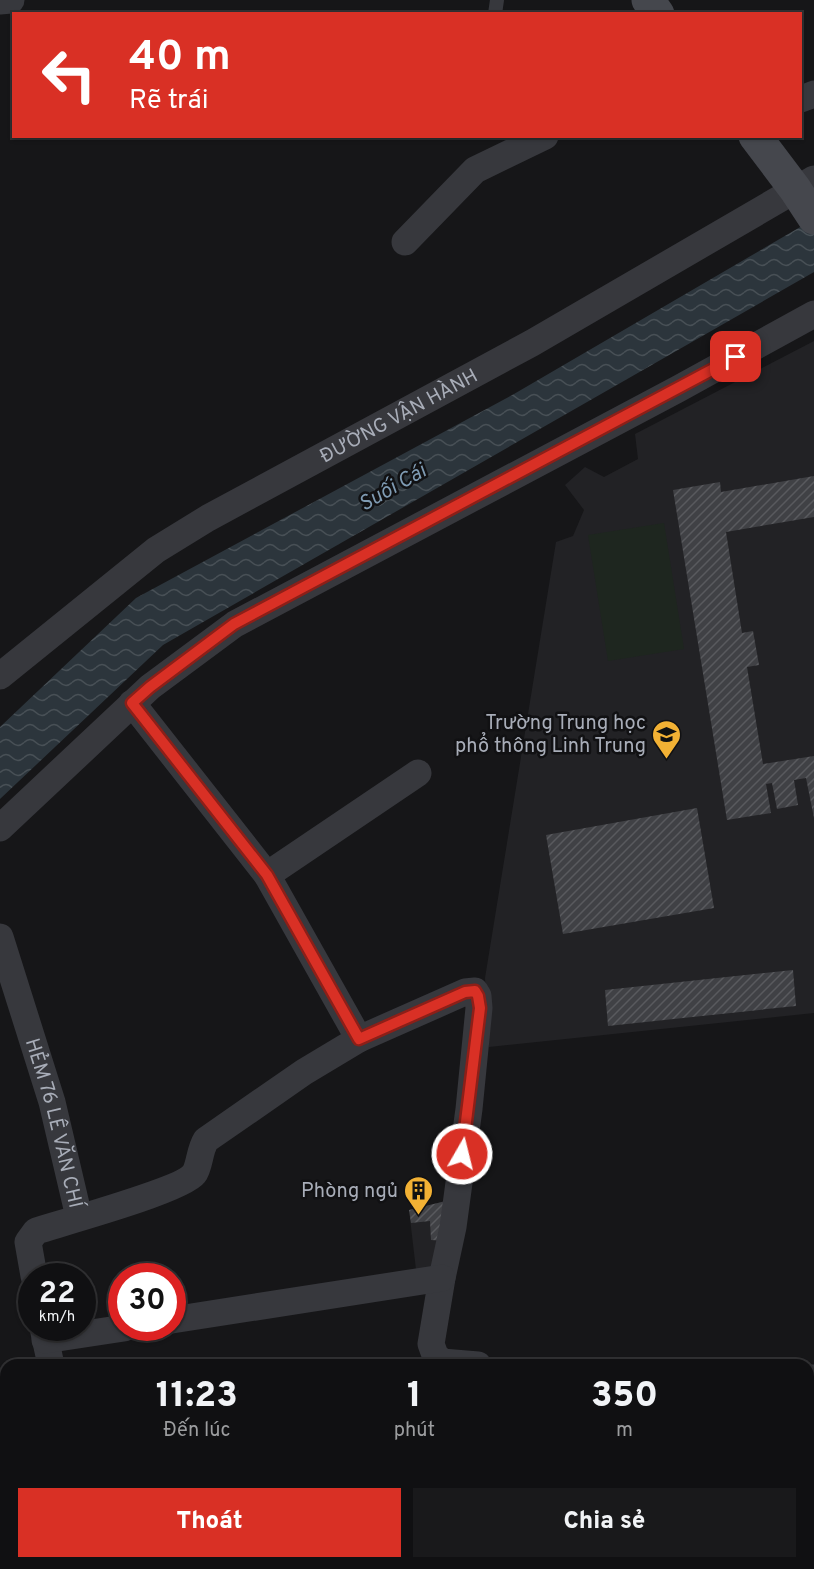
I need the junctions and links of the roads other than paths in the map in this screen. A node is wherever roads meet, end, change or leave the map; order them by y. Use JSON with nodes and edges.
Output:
{"nodes":[{"id":1,"x":11,"y":0,"type":"edge"},
{"id":2,"x":0,"y":1,"type":"edge"},
{"id":3,"x":541,"y":138,"type":"edge"},
{"id":4,"x":757,"y":138,"type":"edge"},
{"id":5,"x":808,"y":199,"type":"edge"},
{"id":6,"x":405,"y":242,"type":"dead end"},
{"id":7,"x":814,"y":314,"type":"edge"},
{"id":8,"x":0,"y":676,"type":"edge"},
{"id":9,"x":132,"y":703,"type":"junction"},
{"id":10,"x":418,"y":773,"type":"dead end"},
{"id":11,"x":0,"y":828,"type":"edge"},
{"id":12,"x":267,"y":875,"type":"junction"},
{"id":13,"x":0,"y":938,"type":"edge"},
{"id":14,"x":359,"y":1039,"type":"junction"},
{"id":15,"x":79,"y":1217,"type":"junction"},
{"id":16,"x":32,"y":1263,"type":"edge"},
{"id":17,"x":442,"y":1278,"type":"junction"},
{"id":18,"x":186,"y":1318,"type":"edge"},
{"id":19,"x":108,"y":1331,"type":"edge"},
{"id":20,"x":46,"y":1344,"type":"edge"},
{"id":21,"x":426,"y":1359,"type":"edge"}],
"edges":[{"from":1,"to":2,"type":"street"},
{"from":3,"to":6,"type":"street"},
{"from":4,"to":5,"type":"street"},
{"from":5,"to":8,"type":"street","name":"ĐƯỜNG VẬN HÀNH"},
{"from":7,"to":9,"type":"street"},
{"from":9,"to":11,"type":"street"},
{"from":9,"to":12,"type":"street"},
{"from":10,"to":12,"type":"street"},
{"from":12,"to":14,"type":"street"},
{"from":13,"to":15,"type":"street","name":"HẺM 76 LÊ VĂN CHÍ"},
{"from":14,"to":15,"type":"street"},
{"from":14,"to":17,"type":"street"},
{"from":15,"to":16,"type":"street","name":"HẺM 76 LÊ VĂN CHÍ"},
{"from":17,"to":18,"type":"street"},
{"from":17,"to":21,"type":"street"},
{"from":19,"to":20,"type":"street"}]}
